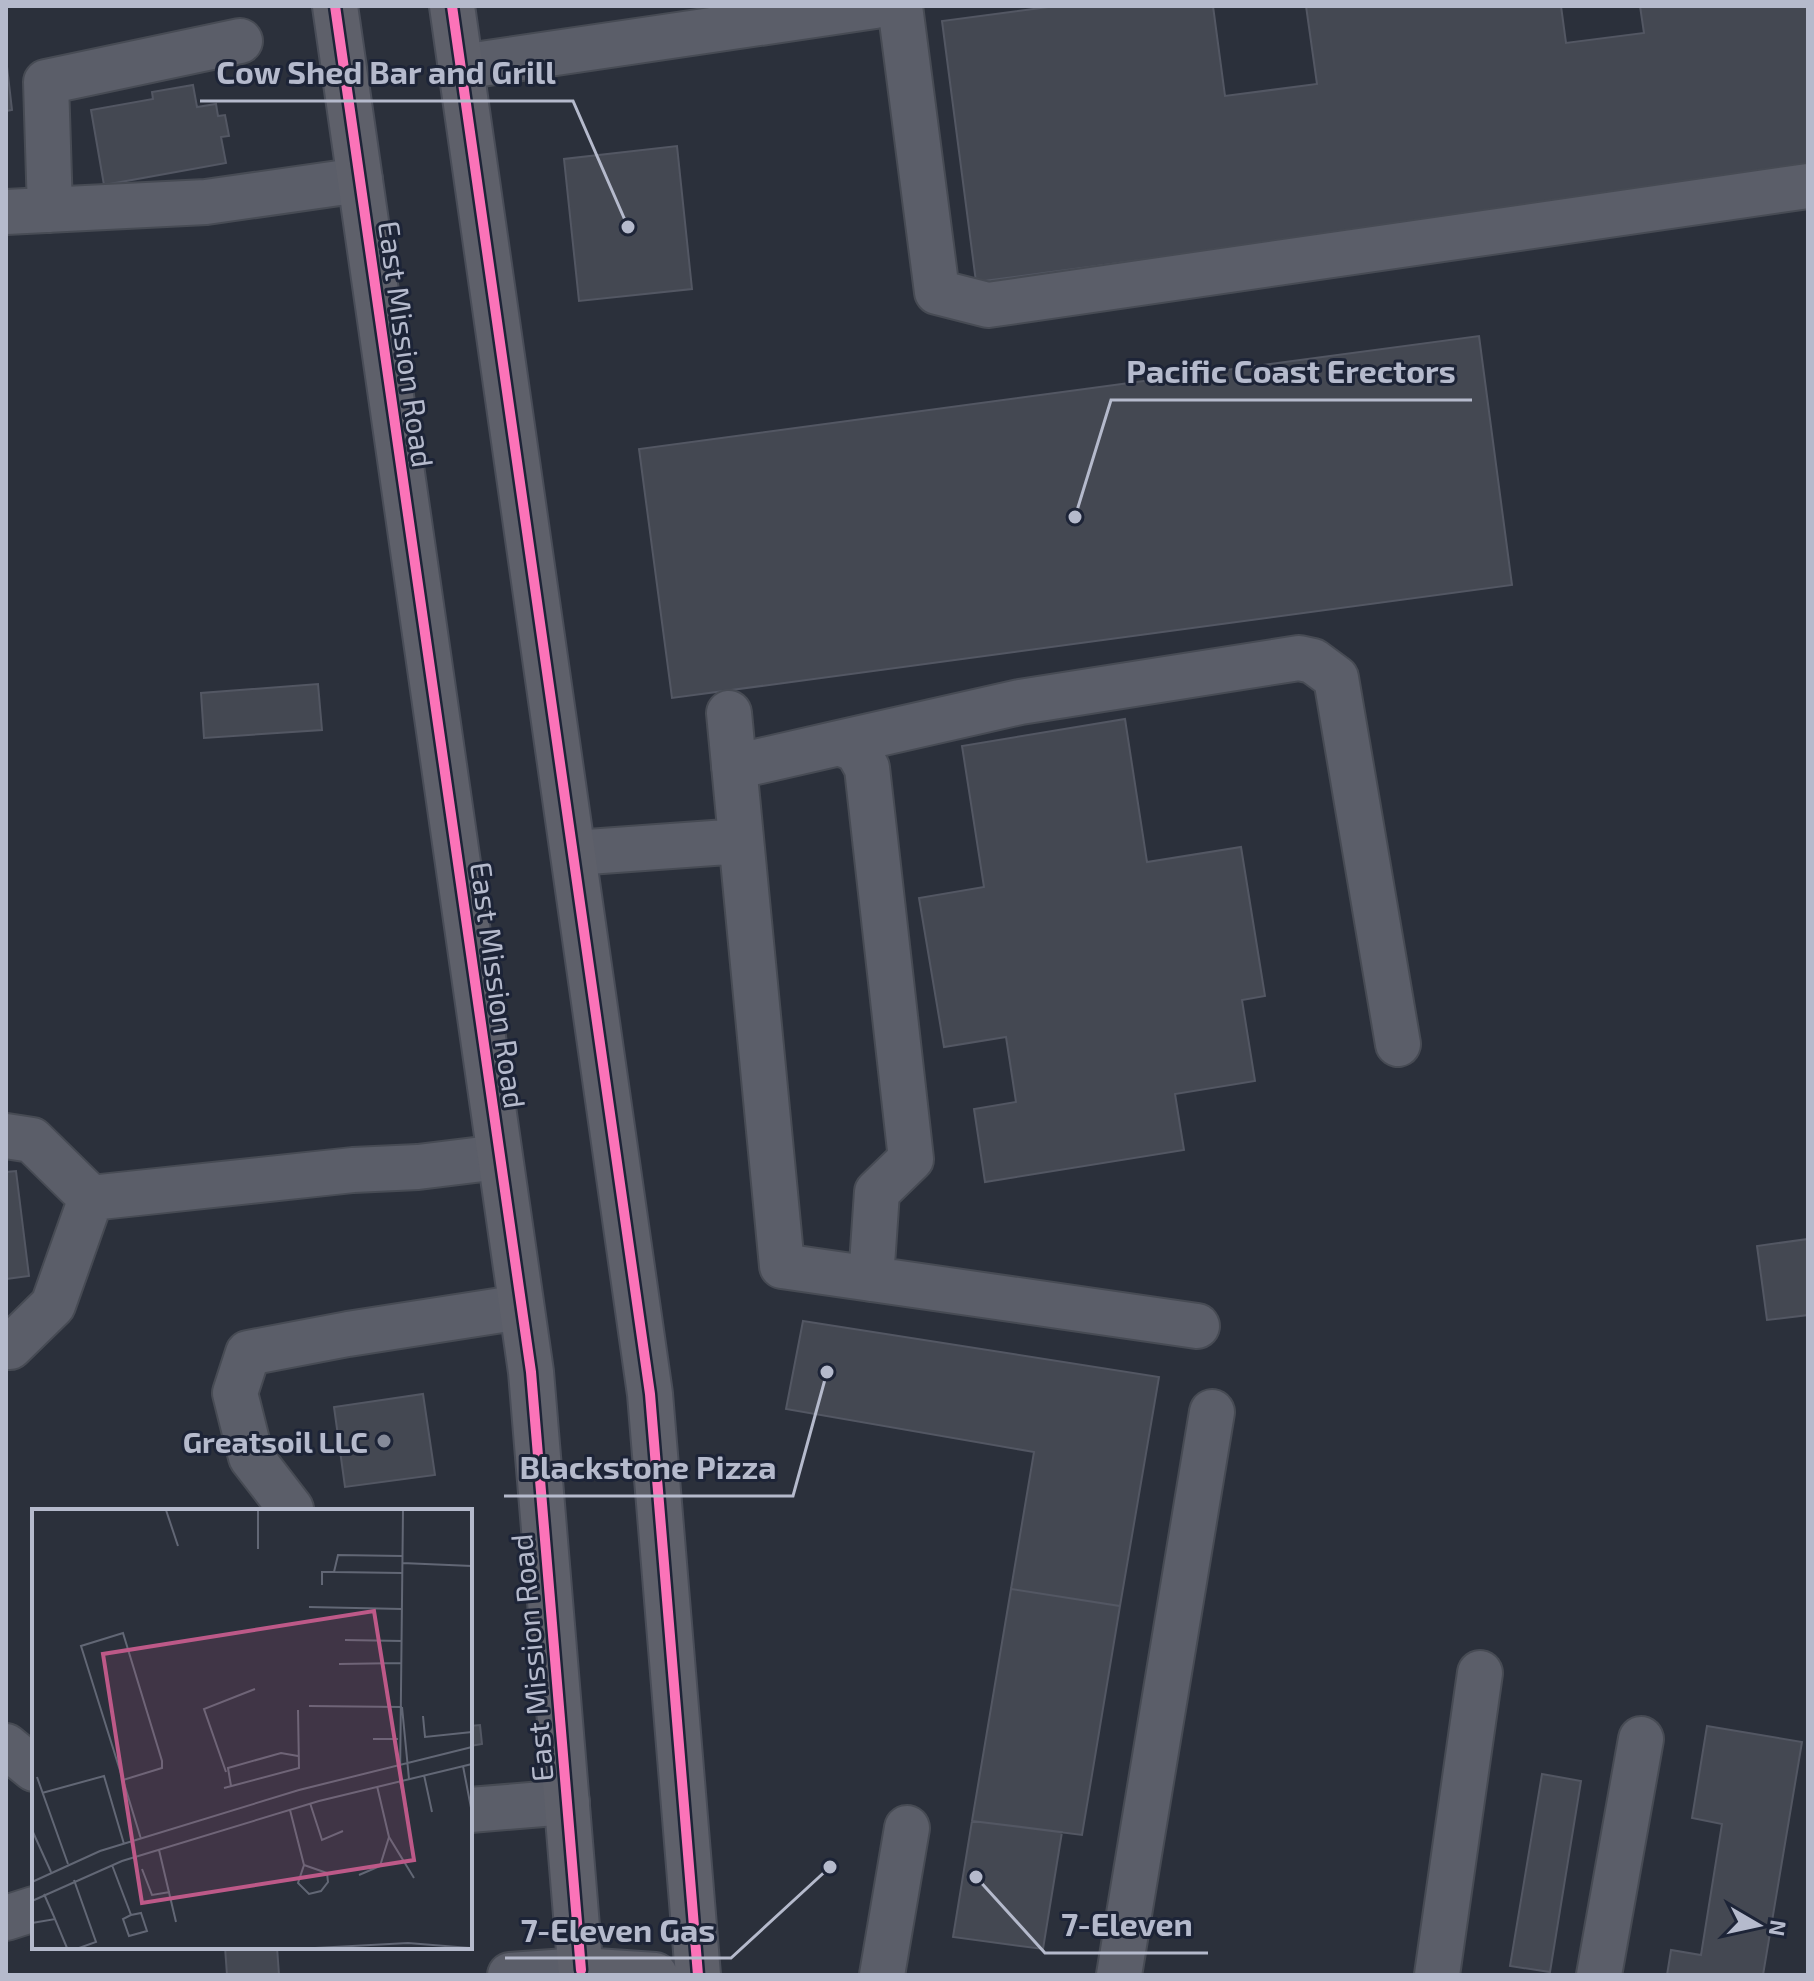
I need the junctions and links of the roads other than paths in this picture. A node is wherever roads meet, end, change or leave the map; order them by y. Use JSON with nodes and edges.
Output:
{"nodes":[{"id":1,"x":335,"y":6,"type":"edge"},
{"id":2,"x":452,"y":6,"type":"edge"},
{"id":3,"x":875,"y":6,"type":"edge"},
{"id":4,"x":900,"y":6,"type":"edge"},
{"id":5,"x":240,"y":41,"type":"dead end"},
{"id":6,"x":461,"y":67,"type":"junction"},
{"id":7,"x":360,"y":180,"type":"junction"},
{"id":8,"x":1808,"y":186,"type":"edge"},
{"id":9,"x":50,"y":210,"type":"junction"},
{"id":10,"x":6,"y":212,"type":"edge"},
{"id":11,"x":729,"y":713,"type":"dead end"},
{"id":12,"x":839,"y":743,"type":"junction"},
{"id":13,"x":734,"y":767,"type":"junction"},
{"id":14,"x":741,"y":841,"type":"junction"},
{"id":15,"x":574,"y":853,"type":"junction"},
{"id":16,"x":1398,"y":1044,"type":"dead end"},
{"id":17,"x":6,"y":1136,"type":"edge"},
{"id":18,"x":499,"y":1157,"type":"junction"},
{"id":19,"x":91,"y":1198,"type":"junction"},
{"id":20,"x":871,"y":1279,"type":"junction"},
{"id":21,"x":521,"y":1307,"type":"junction"},
{"id":22,"x":1197,"y":1326,"type":"dead end"},
{"id":23,"x":6,"y":1347,"type":"edge"},
{"id":24,"x":1212,"y":1412,"type":"dead end"},
{"id":25,"x":291,"y":1509,"type":"edge"},
{"id":26,"x":1480,"y":1673,"type":"dead end"},
{"id":27,"x":1641,"y":1739,"type":"dead end"},
{"id":28,"x":6,"y":1746,"type":"edge"},
{"id":29,"x":32,"y":1767,"type":"edge"},
{"id":30,"x":567,"y":1802,"type":"junction"},
{"id":31,"x":472,"y":1810,"type":"edge"},
{"id":32,"x":907,"y":1828,"type":"dead end"},
{"id":33,"x":32,"y":1910,"type":"edge"},
{"id":34,"x":6,"y":1918,"type":"edge"},
{"id":35,"x":581,"y":1973,"type":"edge"},
{"id":36,"x":510,"y":1975,"type":"edge"},
{"id":37,"x":655,"y":1975,"type":"edge"},
{"id":38,"x":698,"y":1975,"type":"edge"},
{"id":39,"x":882,"y":1975,"type":"edge"},
{"id":40,"x":1119,"y":1975,"type":"edge"},
{"id":41,"x":1437,"y":1975,"type":"edge"},
{"id":42,"x":1599,"y":1975,"type":"edge"}],
"edges":[{"from":1,"to":7,"type":"main road","name":"East Mission Road"},
{"from":2,"to":6,"type":"main road"},
{"from":3,"to":6,"type":"lane"},
{"from":4,"to":8,"type":"lane"},
{"from":5,"to":9,"type":"lane"},
{"from":6,"to":15,"type":"main road"},
{"from":7,"to":9,"type":"lane"},
{"from":7,"to":18,"type":"main road","name":"East Mission Road"},
{"from":9,"to":10,"type":"lane"},
{"from":11,"to":13,"type":"lane"},
{"from":12,"to":13,"type":"lane"},
{"from":12,"to":16,"type":"lane"},
{"from":12,"to":20,"type":"lane"},
{"from":13,"to":14,"type":"lane"},
{"from":14,"to":15,"type":"lane"},
{"from":14,"to":20,"type":"lane"},
{"from":15,"to":38,"type":"main road"},
{"from":17,"to":19,"type":"lane"},
{"from":18,"to":19,"type":"lane"},
{"from":18,"to":21,"type":"main road","name":"East Mission Road"},
{"from":19,"to":23,"type":"lane"},
{"from":20,"to":22,"type":"lane"},
{"from":21,"to":25,"type":"lane"},
{"from":21,"to":30,"type":"main road","name":"East Mission Road"},
{"from":24,"to":40,"type":"lane"},
{"from":26,"to":41,"type":"lane"},
{"from":27,"to":42,"type":"lane"},
{"from":28,"to":29,"type":"lane"},
{"from":30,"to":31,"type":"lane"},
{"from":30,"to":35,"type":"main road","name":"East Mission Road"},
{"from":32,"to":39,"type":"lane"},
{"from":33,"to":34,"type":"lane"},
{"from":35,"to":36,"type":"lane"},
{"from":35,"to":37,"type":"main road"}]}
